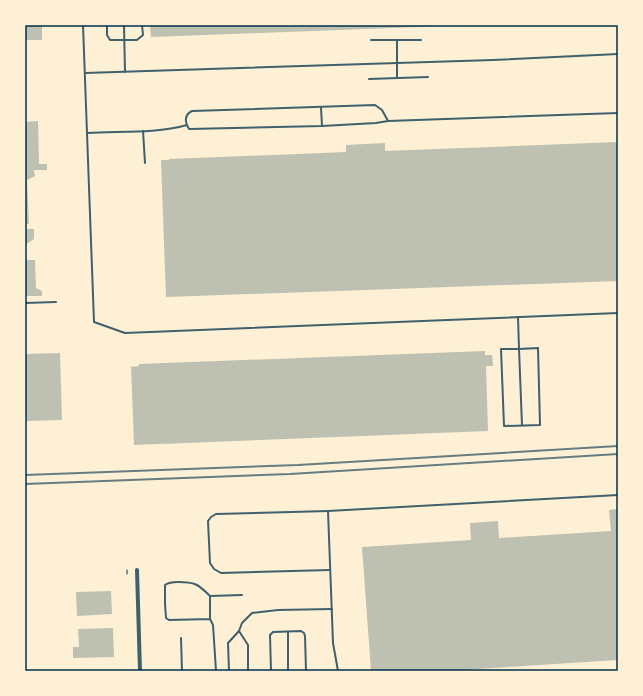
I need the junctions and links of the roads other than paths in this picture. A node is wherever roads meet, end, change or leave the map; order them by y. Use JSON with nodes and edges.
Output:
{"nodes":[{"id":1,"x":83,"y":25,"type":"edge"},
{"id":2,"x":107,"y":25,"type":"edge"},
{"id":3,"x":124,"y":25,"type":"edge"},
{"id":4,"x":142,"y":25,"type":"edge"},
{"id":5,"x":124,"y":40,"type":"junction"},
{"id":6,"x":371,"y":40,"type":"dead end"},
{"id":7,"x":397,"y":40,"type":"junction"},
{"id":8,"x":421,"y":40,"type":"dead end"},
{"id":9,"x":618,"y":54,"type":"edge"},
{"id":10,"x":397,"y":63,"type":"junction"},
{"id":11,"x":125,"y":72,"type":"junction"},
{"id":12,"x":85,"y":73,"type":"junction"},
{"id":13,"x":428,"y":77,"type":"dead end"},
{"id":14,"x":397,"y":78,"type":"junction"},
{"id":15,"x":369,"y":79,"type":"dead end"},
{"id":16,"x":321,"y":106,"type":"junction"},
{"id":17,"x":618,"y":113,"type":"edge"},
{"id":18,"x":388,"y":121,"type":"junction"},
{"id":19,"x":187,"y":125,"type":"junction"},
{"id":20,"x":322,"y":126,"type":"junction"},
{"id":21,"x":143,"y":131,"type":"junction"},
{"id":22,"x":87,"y":133,"type":"junction"},
{"id":23,"x":145,"y":163,"type":"dead end"},
{"id":24,"x":56,"y":302,"type":"dead end"},
{"id":25,"x":25,"y":303,"type":"edge"},
{"id":26,"x":618,"y":313,"type":"edge"},
{"id":27,"x":518,"y":317,"type":"junction"},
{"id":28,"x":519,"y":349,"type":"junction"},
{"id":29,"x":522,"y":425,"type":"junction"},
{"id":30,"x":618,"y":495,"type":"edge"},
{"id":31,"x":328,"y":511,"type":"junction"},
{"id":32,"x":137,"y":570,"type":"dead end"},
{"id":33,"x":330,"y":570,"type":"junction"},
{"id":34,"x":242,"y":595,"type":"dead end"},
{"id":35,"x":210,"y":596,"type":"junction"},
{"id":36,"x":332,"y":610,"type":"junction"},
{"id":37,"x":210,"y":619,"type":"junction"},
{"id":38,"x":239,"y":630,"type":"junction"},
{"id":39,"x":288,"y":632,"type":"junction"},
{"id":40,"x":180,"y":638,"type":"dead end"},
{"id":41,"x":140,"y":671,"type":"edge"},
{"id":42,"x":182,"y":671,"type":"edge"},
{"id":43,"x":216,"y":671,"type":"edge"},
{"id":44,"x":229,"y":671,"type":"edge"},
{"id":45,"x":248,"y":671,"type":"edge"},
{"id":46,"x":271,"y":671,"type":"edge"},
{"id":47,"x":288,"y":671,"type":"edge"},
{"id":48,"x":306,"y":671,"type":"edge"},
{"id":49,"x":338,"y":671,"type":"edge"}],
"edges":[{"from":1,"to":12,"type":"lane"},
{"from":2,"to":5,"type":"lane"},
{"from":3,"to":5,"type":"lane"},
{"from":4,"to":5,"type":"lane"},
{"from":5,"to":11,"type":"lane"},
{"from":6,"to":7,"type":"lane"},
{"from":7,"to":8,"type":"lane"},
{"from":7,"to":10,"type":"lane"},
{"from":9,"to":10,"type":"lane"},
{"from":10,"to":11,"type":"lane"},
{"from":10,"to":14,"type":"lane"},
{"from":11,"to":12,"type":"lane"},
{"from":12,"to":22,"type":"lane"},
{"from":13,"to":14,"type":"lane"},
{"from":14,"to":15,"type":"lane"},
{"from":16,"to":18,"type":"lane"},
{"from":16,"to":19,"type":"lane"},
{"from":16,"to":20,"type":"lane"},
{"from":17,"to":18,"type":"lane"},
{"from":18,"to":20,"type":"lane"},
{"from":19,"to":20,"type":"lane"},
{"from":19,"to":21,"type":"lane"},
{"from":21,"to":22,"type":"lane"},
{"from":21,"to":23,"type":"lane"},
{"from":22,"to":27,"type":"lane"},
{"from":24,"to":25,"type":"lane"},
{"from":26,"to":27,"type":"lane"},
{"from":27,"to":28,"type":"lane"},
{"from":28,"to":29,"type":"lane"},
{"from":28,"to":29,"type":"lane"},
{"from":28,"to":29,"type":"lane"},
{"from":30,"to":31,"type":"lane"},
{"from":31,"to":33,"type":"lane"},
{"from":31,"to":33,"type":"lane"},
{"from":32,"to":41,"type":"street"},
{"from":33,"to":36,"type":"lane"},
{"from":34,"to":35,"type":"lane"},
{"from":35,"to":37,"type":"lane"},
{"from":35,"to":37,"type":"lane"},
{"from":36,"to":38,"type":"lane"},
{"from":36,"to":49,"type":"lane"},
{"from":37,"to":43,"type":"lane"},
{"from":38,"to":44,"type":"lane"},
{"from":38,"to":45,"type":"lane"},
{"from":39,"to":46,"type":"lane"},
{"from":39,"to":47,"type":"lane"},
{"from":39,"to":48,"type":"lane"},
{"from":40,"to":42,"type":"lane"}]}
